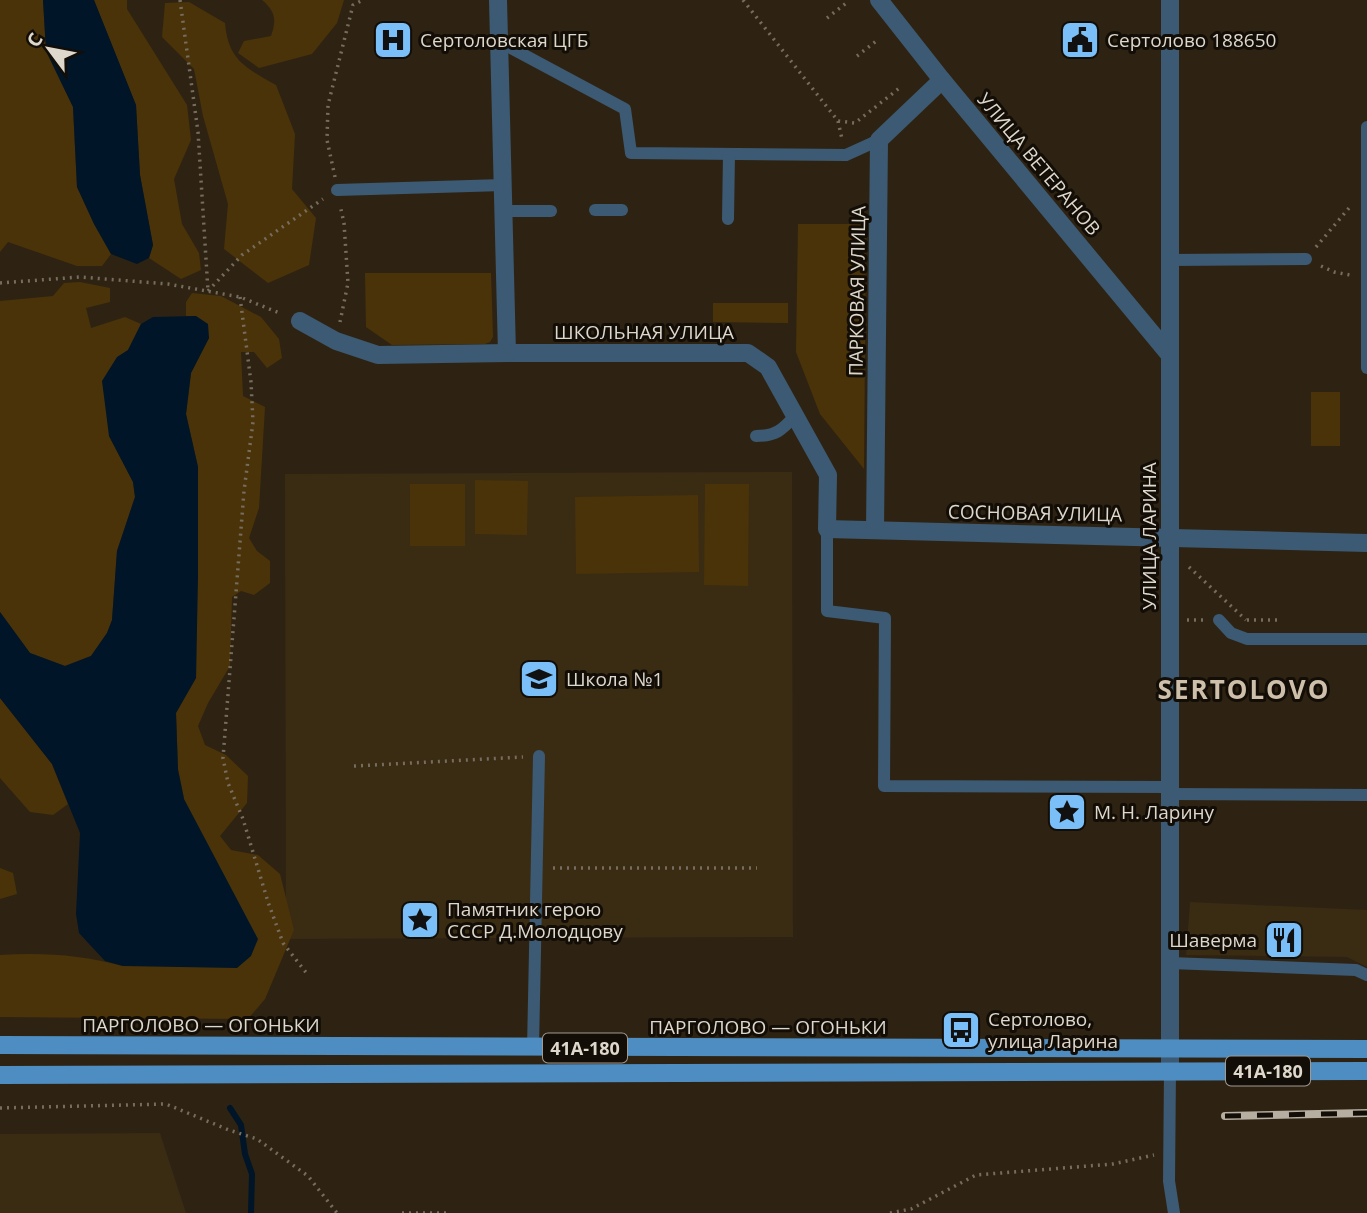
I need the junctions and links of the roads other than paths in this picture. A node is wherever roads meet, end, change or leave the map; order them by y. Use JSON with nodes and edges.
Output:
{"nodes":[{"id":1,"x":498,"y":0,"type":"edge"},
{"id":2,"x":879,"y":0,"type":"edge"},
{"id":3,"x":1170,"y":0,"type":"edge"},
{"id":4,"x":498,"y":41,"type":"junction"},
{"id":5,"x":942,"y":80,"type":"junction"},
{"id":6,"x":1367,"y":127,"type":"edge"},
{"id":7,"x":879,"y":140,"type":"junction"},
{"id":8,"x":729,"y":154,"type":"junction"},
{"id":9,"x":1367,"y":173,"type":"edge"},
{"id":10,"x":503,"y":185,"type":"junction"},
{"id":11,"x":1367,"y":188,"type":"edge"},
{"id":12,"x":337,"y":190,"type":"road end"},
{"id":13,"x":622,"y":210,"type":"dead end"},
{"id":14,"x":504,"y":211,"type":"junction"},
{"id":15,"x":551,"y":211,"type":"dead end"},
{"id":16,"x":595,"y":211,"type":"dead end"},
{"id":17,"x":728,"y":219,"type":"dead end"},
{"id":18,"x":1306,"y":259,"type":"road end"},
{"id":19,"x":1169,"y":260,"type":"junction"},
{"id":20,"x":1367,"y":278,"type":"edge"},
{"id":21,"x":300,"y":321,"type":"road end"},
{"id":22,"x":507,"y":353,"type":"junction"},
{"id":23,"x":1170,"y":354,"type":"junction"},
{"id":24,"x":1367,"y":368,"type":"edge"},
{"id":25,"x":795,"y":416,"type":"junction"},
{"id":26,"x":756,"y":436,"type":"dead end"},
{"id":27,"x":827,"y":529,"type":"junction"},
{"id":28,"x":875,"y":530,"type":"junction"},
{"id":29,"x":1170,"y":537,"type":"junction"},
{"id":30,"x":1367,"y":543,"type":"edge"},
{"id":31,"x":1219,"y":620,"type":"road end"},
{"id":32,"x":1367,"y":639,"type":"edge"},
{"id":33,"x":539,"y":756,"type":"road end"},
{"id":34,"x":1170,"y":790,"type":"junction"},
{"id":35,"x":1367,"y":795,"type":"edge"},
{"id":36,"x":1170,"y":963,"type":"junction"},
{"id":37,"x":1363,"y":970,"type":"edge"},
{"id":38,"x":0,"y":1045,"type":"edge"},
{"id":39,"x":533,"y":1048,"type":"junction"},
{"id":40,"x":1367,"y":1049,"type":"edge"},
{"id":41,"x":1170,"y":1050,"type":"junction"},
{"id":42,"x":1170,"y":1071,"type":"junction"},
{"id":43,"x":1367,"y":1071,"type":"edge"},
{"id":44,"x":0,"y":1074,"type":"edge"},
{"id":45,"x":1174,"y":1213,"type":"edge"}],
"edges":[{"from":1,"to":4,"type":"street"},
{"from":2,"to":5,"type":"street","name":"УЛИЦА ВЕТЕРАНОВ"},
{"from":3,"to":19,"type":"street","name":"УЛИЦА ЛАРИНА"},
{"from":4,"to":8,"type":"lane"},
{"from":4,"to":10,"type":"street"},
{"from":5,"to":7,"type":"street"},
{"from":5,"to":23,"type":"street","name":"УЛИЦА ВЕТЕРАНОВ"},
{"from":6,"to":9,"type":"lane"},
{"from":7,"to":8,"type":"lane"},
{"from":7,"to":28,"type":"street","name":"ПАРКОВАЯ УЛИЦА"},
{"from":8,"to":17,"type":"lane"},
{"from":9,"to":11,"type":"lane"},
{"from":10,"to":12,"type":"lane"},
{"from":10,"to":14,"type":"street"},
{"from":11,"to":20,"type":"lane"},
{"from":13,"to":16,"type":"lane"},
{"from":14,"to":15,"type":"lane"},
{"from":14,"to":22,"type":"street"},
{"from":18,"to":19,"type":"lane"},
{"from":19,"to":23,"type":"street","name":"УЛИЦА ЛАРИНА"},
{"from":20,"to":24,"type":"lane"},
{"from":21,"to":22,"type":"street","name":"ШКОЛЬНАЯ УЛИЦА"},
{"from":22,"to":25,"type":"street","name":"ШКОЛЬНАЯ УЛИЦА"},
{"from":23,"to":29,"type":"street","name":"УЛИЦА ЛАРИНА"},
{"from":25,"to":26,"type":"lane"},
{"from":25,"to":27,"type":"street","name":"ШКОЛЬНАЯ УЛИЦА"},
{"from":27,"to":28,"type":"street","name":"СОСНОВАЯ УЛИЦА"},
{"from":27,"to":34,"type":"lane"},
{"from":28,"to":29,"type":"street","name":"СОСНОВАЯ УЛИЦА"},
{"from":29,"to":30,"type":"street","name":"СОСНОВАЯ УЛИЦА"},
{"from":29,"to":34,"type":"street","name":"УЛИЦА ЛАРИНА"},
{"from":31,"to":32,"type":"lane"},
{"from":33,"to":39,"type":"lane"},
{"from":34,"to":35,"type":"lane"},
{"from":34,"to":36,"type":"street","name":"УЛИЦА ЛАРИНА"},
{"from":36,"to":37,"type":"lane"},
{"from":36,"to":41,"type":"street","name":"УЛИЦА ЛАРИНА"},
{"from":38,"to":39,"type":"main road","name":"ПАРГОЛОВО — ОГОНЬКИ","number":"41А-180"},
{"from":39,"to":41,"type":"main road","name":"ПАРГОЛОВО — ОГОНЬКИ","number":"41А-180"},
{"from":40,"to":41,"type":"main road","name":"ПАРГОЛОВО — ОГОНЬКИ","number":"41А-180"},
{"from":41,"to":42,"type":"street","name":"УЛИЦА ЛАРИНА"},
{"from":42,"to":43,"type":"main road","number":"41А-180"},
{"from":42,"to":44,"type":"main road","number":"41А-180"},
{"from":42,"to":45,"type":"lane"}]}
